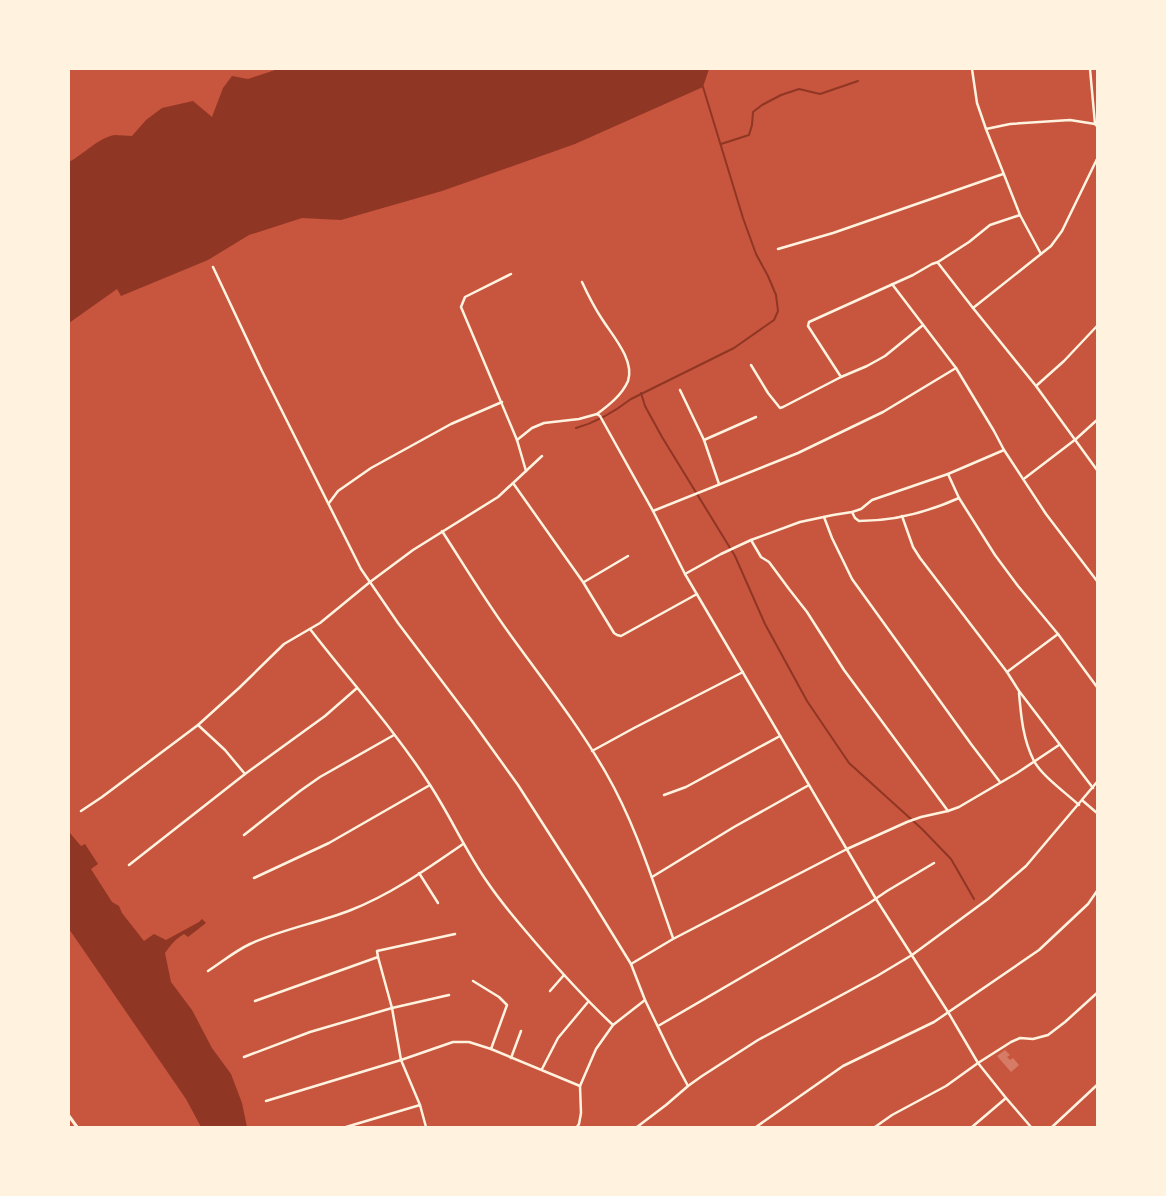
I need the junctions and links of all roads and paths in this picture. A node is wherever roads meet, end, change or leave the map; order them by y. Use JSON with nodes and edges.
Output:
{"nodes":[{"id":1,"x":972,"y":69,"type":"edge"},
{"id":2,"x":1090,"y":69,"type":"edge"},
{"id":3,"x":1096,"y":125,"type":"edge"},
{"id":4,"x":986,"y":129,"type":"junction"},
{"id":5,"x":1097,"y":159,"type":"edge"},
{"id":6,"x":1003,"y":174,"type":"junction"},
{"id":7,"x":1020,"y":215,"type":"junction"},
{"id":8,"x":778,"y":248,"type":"dead end"},
{"id":9,"x":1041,"y":254,"type":"junction"},
{"id":10,"x":938,"y":262,"type":"junction"},
{"id":11,"x":214,"y":267,"type":"dead end"},
{"id":12,"x":511,"y":274,"type":"dead end"},
{"id":13,"x":582,"y":282,"type":"dead end"},
{"id":14,"x":892,"y":284,"type":"junction"},
{"id":15,"x":973,"y":308,"type":"junction"},
{"id":16,"x":923,"y":325,"type":"junction"},
{"id":17,"x":1097,"y":326,"type":"edge"},
{"id":18,"x":751,"y":365,"type":"dead end"},
{"id":19,"x":956,"y":368,"type":"junction"},
{"id":20,"x":841,"y":378,"type":"junction"},
{"id":21,"x":1036,"y":386,"type":"junction"},
{"id":22,"x":680,"y":390,"type":"dead end"},
{"id":23,"x":502,"y":402,"type":"junction"},
{"id":24,"x":599,"y":415,"type":"junction"},
{"id":25,"x":756,"y":417,"type":"dead end"},
{"id":26,"x":1097,"y":420,"type":"edge"},
{"id":27,"x":1076,"y":439,"type":"junction"},
{"id":28,"x":517,"y":440,"type":"junction"},
{"id":29,"x":704,"y":440,"type":"junction"},
{"id":30,"x":1004,"y":450,"type":"junction"},
{"id":31,"x":542,"y":456,"type":"dead end"},
{"id":32,"x":1097,"y":470,"type":"edge"},
{"id":33,"x":526,"y":471,"type":"junction"},
{"id":34,"x":948,"y":474,"type":"junction"},
{"id":35,"x":1024,"y":479,"type":"junction"},
{"id":36,"x":513,"y":483,"type":"junction"},
{"id":37,"x":719,"y":484,"type":"junction"},
{"id":38,"x":959,"y":498,"type":"junction"},
{"id":39,"x":329,"y":503,"type":"junction"},
{"id":40,"x":653,"y":511,"type":"junction"},
{"id":41,"x":852,"y":512,"type":"junction"},
{"id":42,"x":902,"y":516,"type":"junction"},
{"id":43,"x":824,"y":517,"type":"junction"},
{"id":44,"x":442,"y":531,"type":"junction"},
{"id":45,"x":751,"y":540,"type":"junction"},
{"id":46,"x":628,"y":556,"type":"dead end"},
{"id":47,"x":685,"y":574,"type":"junction"},
{"id":48,"x":1097,"y":581,"type":"edge"},
{"id":49,"x":370,"y":582,"type":"junction"},
{"id":50,"x":583,"y":582,"type":"junction"},
{"id":51,"x":697,"y":594,"type":"junction"},
{"id":52,"x":310,"y":629,"type":"junction"},
{"id":53,"x":1058,"y":634,"type":"junction"},
{"id":54,"x":743,"y":672,"type":"junction"},
{"id":55,"x":1007,"y":672,"type":"junction"},
{"id":56,"x":1097,"y":687,"type":"edge"},
{"id":57,"x":357,"y":688,"type":"junction"},
{"id":58,"x":1019,"y":691,"type":"junction"},
{"id":59,"x":198,"y":725,"type":"junction"},
{"id":60,"x":395,"y":735,"type":"junction"},
{"id":61,"x":780,"y":736,"type":"junction"},
{"id":62,"x":1059,"y":745,"type":"junction"},
{"id":63,"x":592,"y":751,"type":"junction"},
{"id":64,"x":1034,"y":762,"type":"junction"},
{"id":65,"x":245,"y":774,"type":"junction"},
{"id":66,"x":1000,"y":782,"type":"junction"},
{"id":67,"x":1097,"y":782,"type":"edge"},
{"id":68,"x":430,"y":785,"type":"junction"},
{"id":69,"x":809,"y":785,"type":"junction"},
{"id":70,"x":1093,"y":788,"type":"junction"},
{"id":71,"x":664,"y":795,"type":"dead end"},
{"id":72,"x":1083,"y":800,"type":"junction"},
{"id":73,"x":1079,"y":805,"type":"junction"},
{"id":74,"x":81,"y":811,"type":"dead end"},
{"id":75,"x":948,"y":811,"type":"junction"},
{"id":76,"x":1097,"y":814,"type":"edge"},
{"id":77,"x":244,"y":835,"type":"dead end"},
{"id":78,"x":463,"y":844,"type":"junction"},
{"id":79,"x":846,"y":849,"type":"junction"},
{"id":80,"x":934,"y":863,"type":"dead end"},
{"id":81,"x":129,"y":865,"type":"dead end"},
{"id":82,"x":419,"y":873,"type":"junction"},
{"id":83,"x":652,"y":877,"type":"junction"},
{"id":84,"x":254,"y":878,"type":"dead end"},
{"id":85,"x":1097,"y":891,"type":"edge"},
{"id":86,"x":876,"y":898,"type":"junction"},
{"id":87,"x":438,"y":903,"type":"dead end"},
{"id":88,"x":455,"y":934,"type":"dead end"},
{"id":89,"x":673,"y":939,"type":"junction"},
{"id":90,"x":912,"y":955,"type":"junction"},
{"id":91,"x":378,"y":957,"type":"junction"},
{"id":92,"x":631,"y":964,"type":"junction"},
{"id":93,"x":208,"y":971,"type":"dead end"},
{"id":94,"x":564,"y":975,"type":"junction"},
{"id":95,"x":473,"y":981,"type":"dead end"},
{"id":96,"x":550,"y":991,"type":"dead end"},
{"id":97,"x":1097,"y":993,"type":"edge"},
{"id":98,"x":450,"y":995,"type":"dead end"},
{"id":99,"x":645,"y":1000,"type":"junction"},
{"id":100,"x":255,"y":1002,"type":"dead end"},
{"id":101,"x":588,"y":1002,"type":"junction"},
{"id":102,"x":392,"y":1008,"type":"junction"},
{"id":103,"x":948,"y":1012,"type":"junction"},
{"id":104,"x":613,"y":1025,"type":"junction"},
{"id":105,"x":658,"y":1026,"type":"junction"},
{"id":106,"x":521,"y":1031,"type":"dead end"},
{"id":107,"x":491,"y":1049,"type":"junction"},
{"id":108,"x":244,"y":1057,"type":"dead end"},
{"id":109,"x":511,"y":1058,"type":"junction"},
{"id":110,"x":401,"y":1060,"type":"junction"},
{"id":111,"x":978,"y":1063,"type":"junction"},
{"id":112,"x":542,"y":1069,"type":"junction"},
{"id":113,"x":1097,"y":1085,"type":"edge"},
{"id":114,"x":580,"y":1086,"type":"junction"},
{"id":115,"x":688,"y":1086,"type":"junction"},
{"id":116,"x":1006,"y":1098,"type":"junction"},
{"id":117,"x":266,"y":1101,"type":"dead end"},
{"id":118,"x":420,"y":1105,"type":"junction"},
{"id":119,"x":69,"y":1116,"type":"edge"},
{"id":120,"x":77,"y":1127,"type":"edge"},
{"id":121,"x":346,"y":1127,"type":"edge"},
{"id":122,"x":426,"y":1127,"type":"edge"},
{"id":123,"x":577,"y":1127,"type":"edge"},
{"id":124,"x":637,"y":1127,"type":"edge"},
{"id":125,"x":756,"y":1127,"type":"edge"},
{"id":126,"x":876,"y":1127,"type":"edge"},
{"id":127,"x":972,"y":1127,"type":"edge"},
{"id":128,"x":1031,"y":1127,"type":"edge"},
{"id":129,"x":1052,"y":1127,"type":"edge"}],
"edges":[{"from":1,"to":4,"type":"street"},
{"from":2,"to":3,"type":"street"},
{"from":3,"to":4,"type":"street"},
{"from":4,"to":6,"type":"street"},
{"from":5,"to":9,"type":"street"},
{"from":6,"to":7,"type":"street"},
{"from":6,"to":8,"type":"street"},
{"from":7,"to":9,"type":"street"},
{"from":7,"to":10,"type":"street"},
{"from":9,"to":15,"type":"street"},
{"from":10,"to":14,"type":"street"},
{"from":10,"to":15,"type":"street"},
{"from":11,"to":39,"type":"street"},
{"from":12,"to":23,"type":"street"},
{"from":13,"to":24,"type":"street"},
{"from":14,"to":16,"type":"street"},
{"from":14,"to":20,"type":"street"},
{"from":15,"to":21,"type":"street"},
{"from":16,"to":19,"type":"street"},
{"from":16,"to":20,"type":"street"},
{"from":17,"to":21,"type":"street"},
{"from":18,"to":20,"type":"street"},
{"from":19,"to":30,"type":"street"},
{"from":19,"to":37,"type":"street"},
{"from":21,"to":27,"type":"street"},
{"from":22,"to":29,"type":"street"},
{"from":23,"to":28,"type":"street"},
{"from":23,"to":39,"type":"street"},
{"from":24,"to":28,"type":"street"},
{"from":24,"to":40,"type":"street"},
{"from":25,"to":29,"type":"street"},
{"from":26,"to":27,"type":"street"},
{"from":27,"to":32,"type":"street"},
{"from":27,"to":35,"type":"street"},
{"from":28,"to":33,"type":"street"},
{"from":29,"to":37,"type":"street"},
{"from":30,"to":34,"type":"street"},
{"from":30,"to":35,"type":"street"},
{"from":31,"to":33,"type":"street"},
{"from":33,"to":36,"type":"street"},
{"from":34,"to":38,"type":"street"},
{"from":34,"to":41,"type":"street"},
{"from":35,"to":48,"type":"street"},
{"from":36,"to":44,"type":"street"},
{"from":36,"to":50,"type":"street"},
{"from":37,"to":40,"type":"street"},
{"from":38,"to":42,"type":"street"},
{"from":38,"to":53,"type":"street"},
{"from":39,"to":49,"type":"street"},
{"from":40,"to":47,"type":"street"},
{"from":41,"to":42,"type":"street"},
{"from":41,"to":43,"type":"street"},
{"from":42,"to":55,"type":"street"},
{"from":43,"to":45,"type":"street"},
{"from":43,"to":66,"type":"street"},
{"from":44,"to":49,"type":"street"},
{"from":44,"to":63,"type":"street"},
{"from":45,"to":47,"type":"street"},
{"from":45,"to":75,"type":"street"},
{"from":46,"to":50,"type":"street"},
{"from":47,"to":51,"type":"street"},
{"from":49,"to":52,"type":"street"},
{"from":49,"to":92,"type":"street"},
{"from":50,"to":51,"type":"street"},
{"from":51,"to":54,"type":"street"},
{"from":52,"to":57,"type":"street"},
{"from":52,"to":59,"type":"street"},
{"from":53,"to":55,"type":"street"},
{"from":53,"to":56,"type":"street"},
{"from":54,"to":61,"type":"street"},
{"from":54,"to":63,"type":"street"},
{"from":55,"to":58,"type":"street"},
{"from":57,"to":60,"type":"street"},
{"from":57,"to":65,"type":"street"},
{"from":58,"to":62,"type":"street"},
{"from":58,"to":64,"type":"street"},
{"from":59,"to":65,"type":"street"},
{"from":59,"to":74,"type":"street"},
{"from":60,"to":68,"type":"street"},
{"from":60,"to":77,"type":"street"},
{"from":61,"to":69,"type":"street"},
{"from":61,"to":71,"type":"street"},
{"from":62,"to":64,"type":"street"},
{"from":62,"to":70,"type":"street"},
{"from":63,"to":83,"type":"street"},
{"from":64,"to":66,"type":"street"},
{"from":64,"to":73,"type":"street"},
{"from":65,"to":81,"type":"street"},
{"from":66,"to":75,"type":"street"},
{"from":67,"to":70,"type":"street"},
{"from":68,"to":78,"type":"street"},
{"from":68,"to":84,"type":"street"},
{"from":69,"to":79,"type":"street"},
{"from":69,"to":83,"type":"street"},
{"from":70,"to":72,"type":"street"},
{"from":72,"to":73,"type":"street"},
{"from":72,"to":76,"type":"street"},
{"from":73,"to":90,"type":"street"},
{"from":75,"to":79,"type":"street"},
{"from":78,"to":82,"type":"street"},
{"from":78,"to":94,"type":"street"},
{"from":79,"to":86,"type":"street"},
{"from":79,"to":89,"type":"street"},
{"from":80,"to":86,"type":"street"},
{"from":82,"to":87,"type":"street"},
{"from":82,"to":93,"type":"street"},
{"from":83,"to":89,"type":"street"},
{"from":85,"to":103,"type":"street"},
{"from":86,"to":90,"type":"street"},
{"from":86,"to":105,"type":"street"},
{"from":88,"to":91,"type":"street"},
{"from":89,"to":92,"type":"street"},
{"from":90,"to":103,"type":"street"},
{"from":90,"to":115,"type":"street"},
{"from":91,"to":100,"type":"street"},
{"from":91,"to":102,"type":"street"},
{"from":92,"to":99,"type":"street"},
{"from":94,"to":96,"type":"street"},
{"from":94,"to":101,"type":"street"},
{"from":95,"to":107,"type":"street"},
{"from":97,"to":111,"type":"street"},
{"from":98,"to":102,"type":"street"},
{"from":99,"to":104,"type":"street"},
{"from":99,"to":105,"type":"street"},
{"from":101,"to":104,"type":"street"},
{"from":101,"to":112,"type":"street"},
{"from":102,"to":108,"type":"street"},
{"from":102,"to":110,"type":"street"},
{"from":103,"to":111,"type":"street"},
{"from":103,"to":125,"type":"street"},
{"from":104,"to":114,"type":"street"},
{"from":105,"to":115,"type":"street"},
{"from":106,"to":109,"type":"street"},
{"from":107,"to":109,"type":"street"},
{"from":107,"to":110,"type":"street"},
{"from":109,"to":112,"type":"street"},
{"from":110,"to":117,"type":"street"},
{"from":110,"to":118,"type":"street"},
{"from":111,"to":116,"type":"street"},
{"from":111,"to":126,"type":"street"},
{"from":112,"to":114,"type":"street"},
{"from":113,"to":129,"type":"street"},
{"from":114,"to":123,"type":"street"},
{"from":115,"to":124,"type":"street"},
{"from":116,"to":127,"type":"street"},
{"from":116,"to":128,"type":"street"},
{"from":118,"to":121,"type":"street"},
{"from":118,"to":122,"type":"street"},
{"from":119,"to":120,"type":"street"}]}
